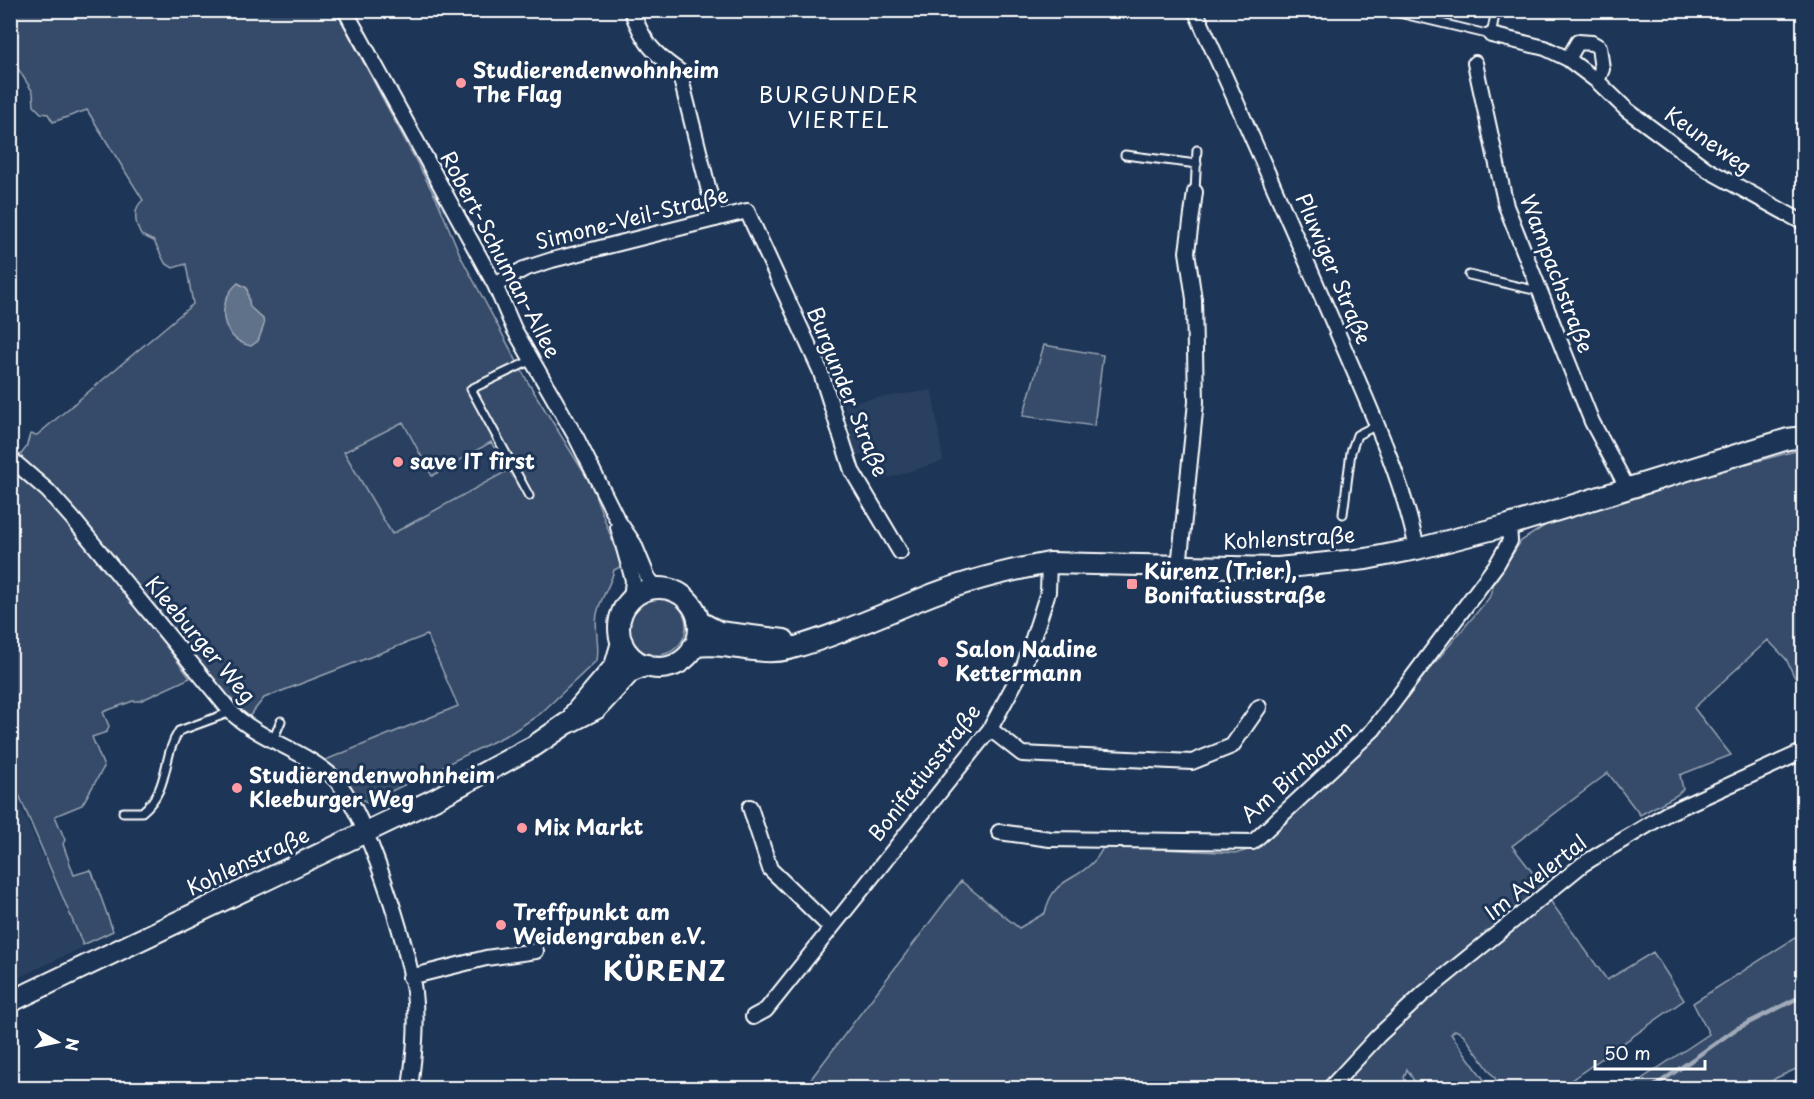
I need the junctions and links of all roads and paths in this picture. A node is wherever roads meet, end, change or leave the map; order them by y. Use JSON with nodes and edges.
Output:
{"nodes":[{"id":1,"x":345,"y":10,"type":"edge"},
{"id":2,"x":631,"y":10,"type":"edge"},
{"id":3,"x":1195,"y":10,"type":"edge"},
{"id":4,"x":1496,"y":10,"type":"edge"},
{"id":5,"x":1399,"y":13,"type":"dead end"},
{"id":6,"x":1491,"y":35,"type":"junction"},
{"id":7,"x":1568,"y":59,"type":"junction"},
{"id":8,"x":1475,"y":63,"type":"dead end"},
{"id":9,"x":1597,"y":81,"type":"junction"},
{"id":10,"x":1197,"y":150,"type":"dead end"},
{"id":11,"x":1125,"y":155,"type":"dead end"},
{"id":12,"x":1197,"y":164,"type":"junction"},
{"id":13,"x":1196,"y":192,"type":"joint"},
{"id":14,"x":747,"y":211,"type":"joint"},
{"id":15,"x":716,"y":219,"type":"junction"},
{"id":16,"x":1803,"y":224,"type":"edge"},
{"id":17,"x":1469,"y":275,"type":"dead end"},
{"id":18,"x":495,"y":285,"type":"junction"},
{"id":19,"x":1538,"y":291,"type":"junction"},
{"id":20,"x":532,"y":360,"type":"junction"},
{"id":21,"x":1377,"y":425,"type":"junction"},
{"id":22,"x":1803,"y":437,"type":"edge"},
{"id":23,"x":10,"y":458,"type":"edge"},
{"id":24,"x":1628,"y":489,"type":"junction"},
{"id":25,"x":529,"y":496,"type":"dead end"},
{"id":26,"x":1343,"y":514,"type":"dead end"},
{"id":27,"x":617,"y":519,"type":"junction"},
{"id":28,"x":1509,"y":525,"type":"junction"},
{"id":29,"x":1417,"y":549,"type":"junction"},
{"id":30,"x":900,"y":552,"type":"dead end"},
{"id":31,"x":1049,"y":563,"type":"junction"},
{"id":32,"x":1179,"y":567,"type":"junction"},
{"id":33,"x":657,"y":588,"type":"junction"},
{"id":34,"x":632,"y":599,"type":"junction"},
{"id":35,"x":698,"y":621,"type":"junction"},
{"id":36,"x":622,"y":642,"type":"junction"},
{"id":37,"x":810,"y":642,"type":"junction"},
{"id":38,"x":693,"y":647,"type":"junction"},
{"id":39,"x":647,"y":665,"type":"junction"},
{"id":40,"x":1259,"y":707,"type":"dead end"},
{"id":41,"x":231,"y":712,"type":"junction"},
{"id":42,"x":281,"y":722,"type":"dead end"},
{"id":43,"x":566,"y":724,"type":"junction"},
{"id":44,"x":990,"y":729,"type":"junction"},
{"id":45,"x":273,"y":740,"type":"junction"},
{"id":46,"x":1803,"y":752,"type":"edge"},
{"id":47,"x":750,"y":807,"type":"dead end"},
{"id":48,"x":123,"y":812,"type":"dead end"},
{"id":49,"x":367,"y":832,"type":"junction"},
{"id":50,"x":999,"y":832,"type":"dead end"},
{"id":51,"x":831,"y":928,"type":"junction"},
{"id":52,"x":536,"y":951,"type":"dead end"},
{"id":53,"x":410,"y":978,"type":"junction"},
{"id":54,"x":10,"y":1002,"type":"edge"},
{"id":55,"x":753,"y":1017,"type":"dead end"},
{"id":56,"x":410,"y":1089,"type":"edge"},
{"id":57,"x":1330,"y":1089,"type":"edge"}],
"edges":[{"from":1,"to":18,"type":"street","name":"Robert-Schuman-Allee"},
{"from":2,"to":15,"type":"street"},
{"from":3,"to":21,"type":"street","name":"Pluwiger Straße"},
{"from":4,"to":6,"type":"lane"},
{"from":5,"to":6,"type":"lane","name":"Keuneweg"},
{"from":6,"to":7,"type":"street","name":"Keuneweg"},
{"from":7,"to":9,"type":"street","name":"Keuneweg"},
{"from":7,"to":9,"type":"street"},
{"from":8,"to":19,"type":"street","name":"Wampachstraße"},
{"from":9,"to":16,"type":"street","name":"Keuneweg"},
{"from":10,"to":12,"type":"lane"},
{"from":11,"to":12,"type":"lane"},
{"from":12,"to":13,"type":"lane"},
{"from":13,"to":32,"type":"street"},
{"from":14,"to":15,"type":"street","name":"Simone-Veil-Straße"},
{"from":14,"to":30,"type":"street","name":"Burgunder Straße"},
{"from":15,"to":18,"type":"street","name":"Simone-Veil-Straße"},
{"from":17,"to":19,"type":"lane"},
{"from":18,"to":20,"type":"street","name":"Robert-Schuman-Allee"},
{"from":19,"to":24,"type":"street","name":"Wampachstraße"},
{"from":20,"to":25,"type":"lane"},
{"from":20,"to":27,"type":"street","name":"Robert-Schuman-Allee"},
{"from":21,"to":26,"type":"lane"},
{"from":21,"to":29,"type":"street","name":"Pluwiger Straße"},
{"from":22,"to":24,"type":"main road","name":"Kohlenstraße"},
{"from":23,"to":41,"type":"street","name":"Kleeburger Weg"},
{"from":24,"to":28,"type":"main road","name":"Kohlenstraße"},
{"from":27,"to":33,"type":"street","name":"Robert-Schuman-Allee"},
{"from":27,"to":34,"type":"street","name":"Robert-Schuman-Allee"},
{"from":28,"to":29,"type":"main road","name":"Kohlenstraße"},
{"from":28,"to":50,"type":"street","name":"Am Birnbaum"},
{"from":29,"to":32,"type":"main road","name":"Kohlenstraße"},
{"from":31,"to":32,"type":"main road","name":"Kohlenstraße"},
{"from":31,"to":37,"type":"main road","name":"Kohlenstraße"},
{"from":31,"to":44,"type":"street","name":"Bonifatiusstraße"},
{"from":33,"to":34,"type":"main road"},
{"from":33,"to":35,"type":"main road"},
{"from":34,"to":36,"type":"main road","name":"Kohlenstraße"},
{"from":35,"to":37,"type":"main road","name":"Kohlenstraße"},
{"from":35,"to":38,"type":"main road"},
{"from":36,"to":39,"type":"main road"},
{"from":36,"to":43,"type":"main road","name":"Kohlenstraße"},
{"from":37,"to":38,"type":"main road","name":"Kohlenstraße"},
{"from":38,"to":39,"type":"main road","name":"Kohlenstraße"},
{"from":39,"to":43,"type":"main road","name":"Kohlenstraße"},
{"from":40,"to":44,"type":"street"},
{"from":41,"to":45,"type":"street","name":"Kleeburger Weg"},
{"from":41,"to":48,"type":"lane"},
{"from":42,"to":45,"type":"lane"},
{"from":43,"to":49,"type":"main road","name":"Kohlenstraße"},
{"from":44,"to":51,"type":"street","name":"Bonifatiusstraße"},
{"from":45,"to":49,"type":"street","name":"Kleeburger Weg"},
{"from":46,"to":57,"type":"street","name":"Im Avelertal"},
{"from":47,"to":51,"type":"street"},
{"from":49,"to":53,"type":"street","name":"Kleeburger Weg"},
{"from":49,"to":54,"type":"main road","name":"Kohlenstraße"},
{"from":51,"to":55,"type":"street","name":"Bonifatiusstraße"},
{"from":52,"to":53,"type":"street"},
{"from":53,"to":56,"type":"street","name":"Kleeburger Weg"}]}
